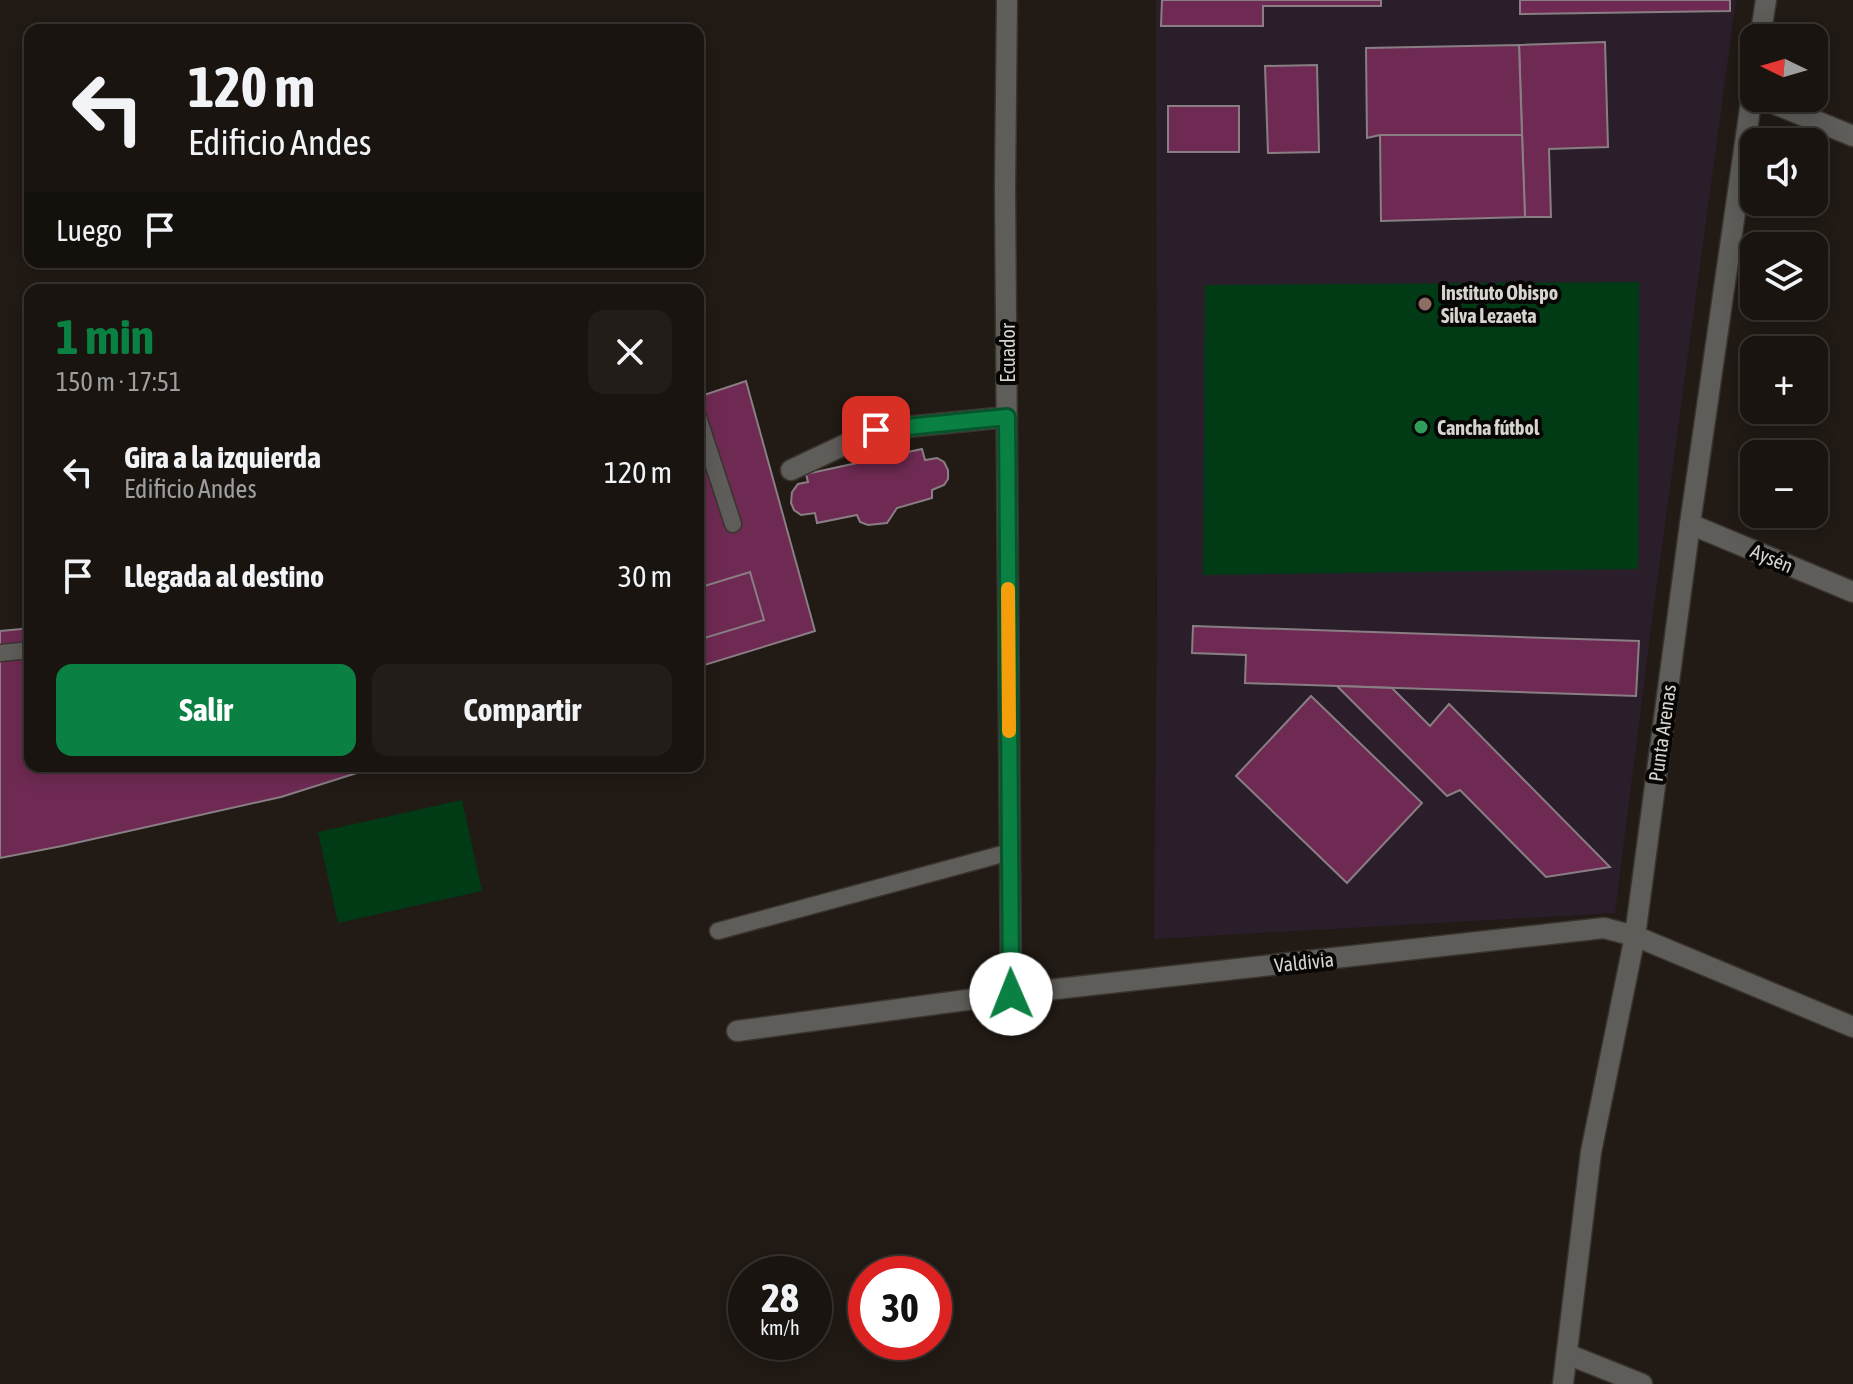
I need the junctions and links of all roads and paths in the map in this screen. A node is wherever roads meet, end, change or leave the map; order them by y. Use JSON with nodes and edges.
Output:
{"nodes":[{"id":1,"x":1007,"y":0,"type":"edge"},
{"id":2,"x":1766,"y":0,"type":"edge"},
{"id":3,"x":1762,"y":24,"type":"edge"},
{"id":4,"x":1752,"y":112,"type":"edge"},
{"id":5,"x":1800,"y":112,"type":"edge"},
{"id":6,"x":1853,"y":136,"type":"edge"},
{"id":7,"x":1007,"y":417,"type":"junction"},
{"id":8,"x":704,"y":435,"type":"edge"},
{"id":9,"x":791,"y":470,"type":"dead end"},
{"id":10,"x":733,"y":524,"type":"dead end"},
{"id":11,"x":1690,"y":524,"type":"junction"},
{"id":12,"x":1853,"y":592,"type":"edge"},
{"id":13,"x":24,"y":651,"type":"edge"},
{"id":14,"x":0,"y":653,"type":"edge"},
{"id":15,"x":1010,"y":852,"type":"junction"},
{"id":16,"x":718,"y":931,"type":"dead end"},
{"id":17,"x":1635,"y":936,"type":"junction"},
{"id":18,"x":1011,"y":994,"type":"junction"},
{"id":19,"x":1853,"y":1027,"type":"edge"},
{"id":20,"x":737,"y":1031,"type":"dead end"},
{"id":21,"x":1567,"y":1354,"type":"junction"},
{"id":22,"x":1563,"y":1384,"type":"edge"},
{"id":23,"x":1642,"y":1384,"type":"edge"}],
"edges":[{"from":1,"to":7,"type":"street","name":"Ecuador"},
{"from":2,"to":3,"type":"street"},
{"from":4,"to":11,"type":"street","name":"Punta Arenas"},
{"from":5,"to":6,"type":"street"},
{"from":7,"to":9,"type":"street"},
{"from":7,"to":15,"type":"street","name":"Ecuador"},
{"from":8,"to":10,"type":"lane"},
{"from":11,"to":12,"type":"street","name":"Aysén"},
{"from":11,"to":17,"type":"street","name":"Punta Arenas"},
{"from":13,"to":14,"type":"lane"},
{"from":15,"to":16,"type":"lane"},
{"from":15,"to":18,"type":"street","name":"Ecuador"},
{"from":17,"to":18,"type":"street","name":"Valdivia"},
{"from":17,"to":19,"type":"street","name":"Valdivia"},
{"from":17,"to":21,"type":"street","name":"Punta Arenas"},
{"from":18,"to":20,"type":"street","name":"Valdivia"},
{"from":21,"to":22,"type":"street","name":"Punta Arenas"},
{"from":21,"to":23,"type":"street"}]}
